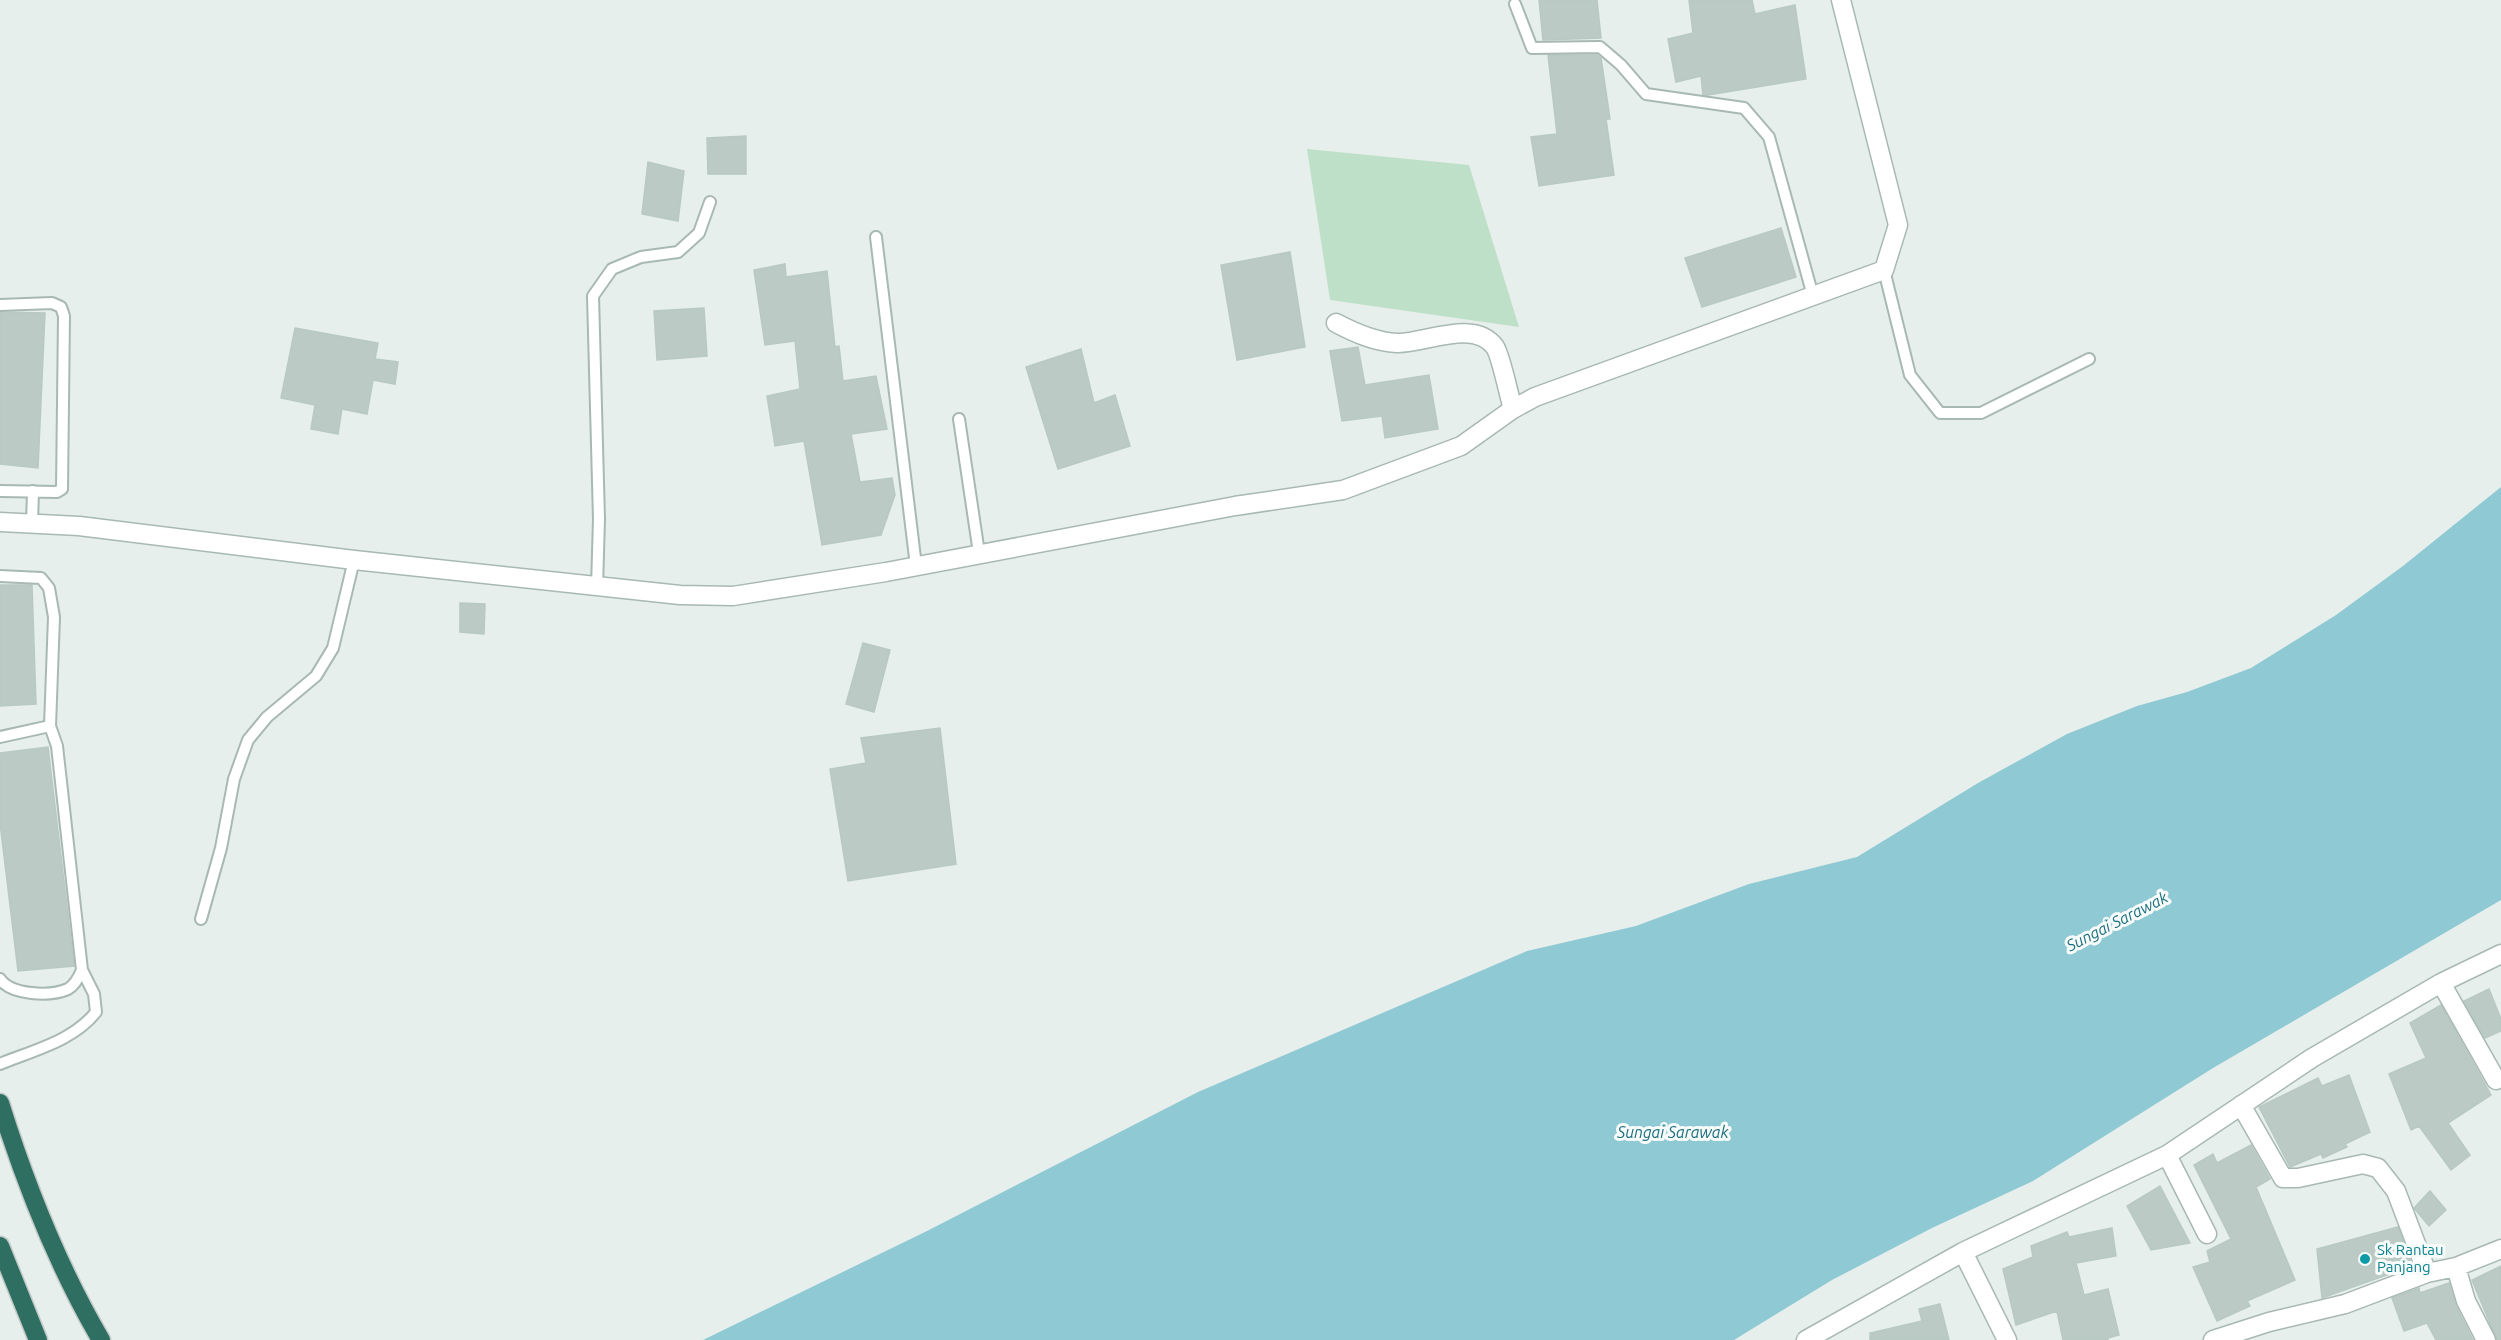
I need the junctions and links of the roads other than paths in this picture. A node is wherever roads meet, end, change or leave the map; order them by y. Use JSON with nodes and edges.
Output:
{"nodes":[{"id":1,"x":1841,"y":0,"type":"edge"},
{"id":2,"x":1515,"y":4,"type":"dead end"},
{"id":3,"x":710,"y":202,"type":"dead end"},
{"id":4,"x":876,"y":237,"type":"dead end"},
{"id":5,"x":1884,"y":270,"type":"junction"},
{"id":6,"x":1813,"y":296,"type":"junction"},
{"id":7,"x":0,"y":305,"type":"edge"},
{"id":8,"x":1336,"y":323,"type":"dead end"},
{"id":9,"x":2089,"y":359,"type":"dead end"},
{"id":10,"x":1513,"y":409,"type":"junction"},
{"id":11,"x":959,"y":419,"type":"dead end"},
{"id":12,"x":0,"y":491,"type":"edge"},
{"id":13,"x":33,"y":491,"type":"junction"},
{"id":14,"x":0,"y":522,"type":"edge"},
{"id":15,"x":32,"y":523,"type":"junction"},
{"id":16,"x":979,"y":553,"type":"junction"},
{"id":17,"x":354,"y":560,"type":"junction"},
{"id":18,"x":916,"y":566,"type":"junction"},
{"id":19,"x":0,"y":576,"type":"edge"},
{"id":20,"x":597,"y":587,"type":"junction"},
{"id":21,"x":50,"y":726,"type":"junction"},
{"id":22,"x":0,"y":736,"type":"edge"},
{"id":23,"x":201,"y":919,"type":"dead end"},
{"id":24,"x":2501,"y":954,"type":"edge"},
{"id":25,"x":82,"y":970,"type":"junction"},
{"id":26,"x":0,"y":978,"type":"edge"},
{"id":27,"x":2441,"y":983,"type":"junction"},
{"id":28,"x":0,"y":1064,"type":"edge"},
{"id":29,"x":2496,"y":1080,"type":"dead end"},
{"id":30,"x":0,"y":1103,"type":"edge"},
{"id":31,"x":2241,"y":1105,"type":"junction"},
{"id":32,"x":2167,"y":1155,"type":"junction"},
{"id":33,"x":2207,"y":1234,"type":"dead end"},
{"id":34,"x":0,"y":1246,"type":"edge"},
{"id":35,"x":2501,"y":1249,"type":"edge"},
{"id":36,"x":1963,"y":1252,"type":"junction"},
{"id":37,"x":2456,"y":1267,"type":"junction"},
{"id":38,"x":2427,"y":1273,"type":"junction"},
{"id":39,"x":38,"y":1340,"type":"edge"},
{"id":40,"x":101,"y":1340,"type":"edge"},
{"id":41,"x":1806,"y":1340,"type":"edge"},
{"id":42,"x":2007,"y":1340,"type":"edge"},
{"id":43,"x":2213,"y":1340,"type":"edge"},
{"id":44,"x":2486,"y":1340,"type":"edge"}],
"edges":[{"from":1,"to":5,"type":"street"},
{"from":2,"to":6,"type":"lane"},
{"from":3,"to":20,"type":"lane"},
{"from":4,"to":18,"type":"lane"},
{"from":5,"to":6,"type":"street"},
{"from":5,"to":9,"type":"lane"},
{"from":6,"to":10,"type":"street"},
{"from":7,"to":13,"type":"lane"},
{"from":8,"to":10,"type":"street"},
{"from":10,"to":16,"type":"street"},
{"from":11,"to":16,"type":"lane"},
{"from":12,"to":13,"type":"lane"},
{"from":13,"to":15,"type":"lane"},
{"from":14,"to":15,"type":"street"},
{"from":15,"to":17,"type":"street"},
{"from":16,"to":18,"type":"street"},
{"from":17,"to":20,"type":"street"},
{"from":17,"to":23,"type":"lane"},
{"from":18,"to":20,"type":"street"},
{"from":19,"to":21,"type":"lane"},
{"from":21,"to":22,"type":"lane"},
{"from":21,"to":25,"type":"lane"},
{"from":24,"to":27,"type":"street"},
{"from":25,"to":26,"type":"lane"},
{"from":25,"to":28,"type":"lane"},
{"from":27,"to":29,"type":"street"},
{"from":27,"to":31,"type":"street"},
{"from":30,"to":40,"type":"highway"},
{"from":31,"to":32,"type":"street"},
{"from":31,"to":38,"type":"street"},
{"from":32,"to":33,"type":"street"},
{"from":32,"to":36,"type":"street"},
{"from":34,"to":39,"type":"highway"},
{"from":35,"to":37,"type":"street"},
{"from":36,"to":41,"type":"street"},
{"from":36,"to":42,"type":"street"},
{"from":37,"to":38,"type":"street"},
{"from":37,"to":44,"type":"street"},
{"from":38,"to":43,"type":"street"}]}
